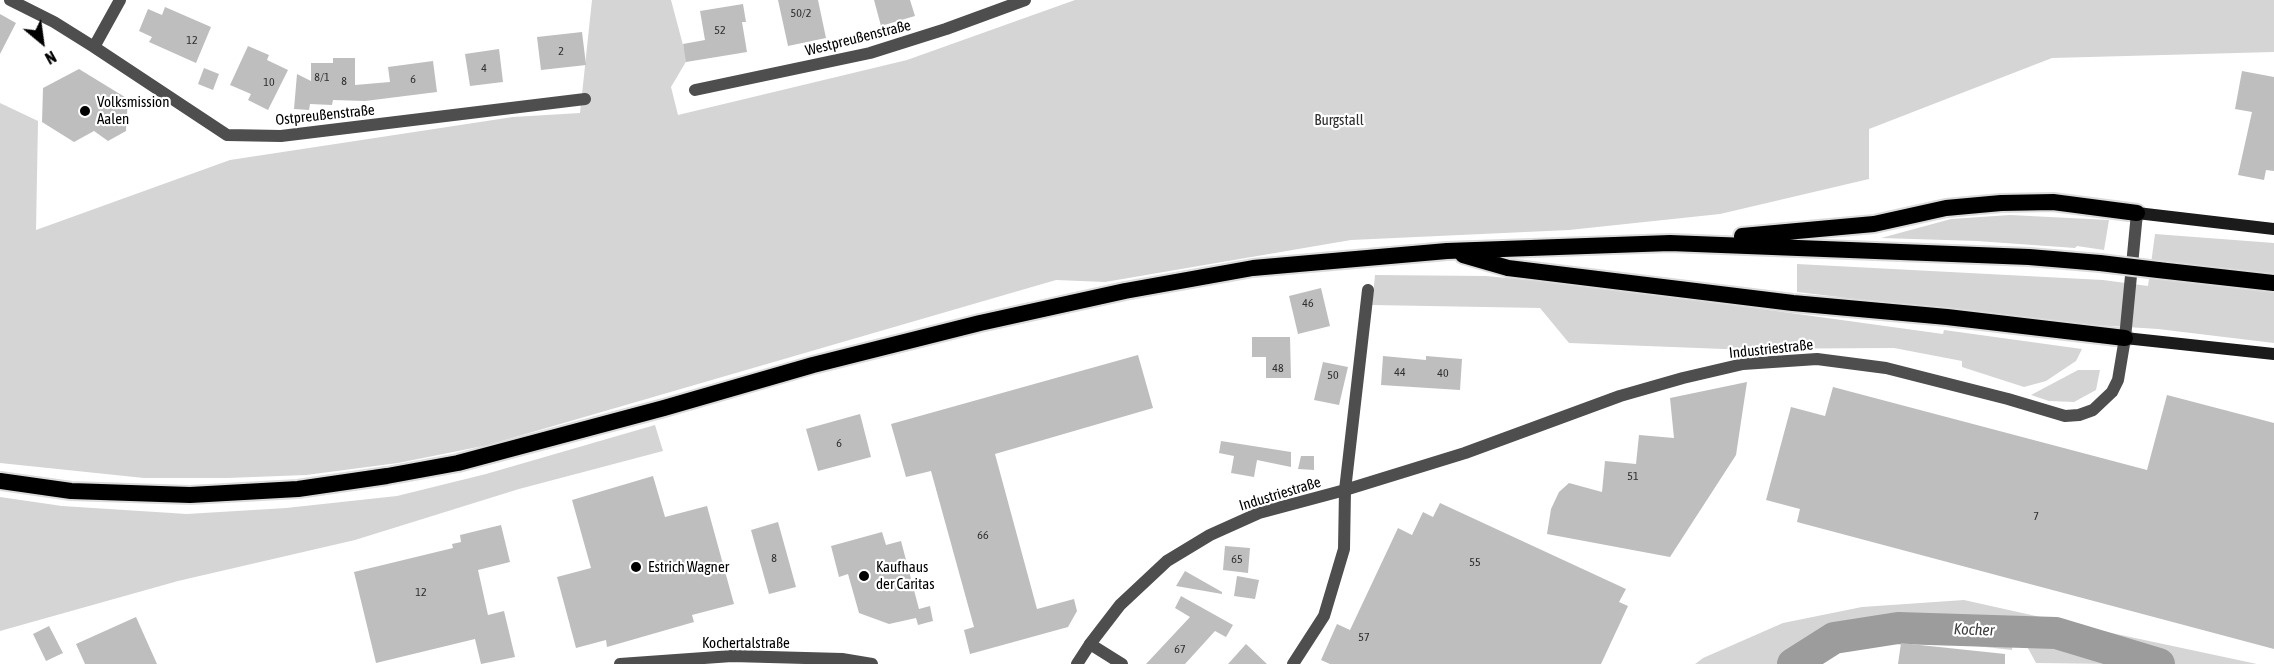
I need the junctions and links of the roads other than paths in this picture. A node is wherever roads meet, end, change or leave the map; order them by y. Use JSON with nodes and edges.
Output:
{"nodes":[{"id":1,"x":10,"y":0,"type":"edge"},
{"id":2,"x":120,"y":0,"type":"edge"},
{"id":3,"x":1025,"y":0,"type":"edge"},
{"id":4,"x":94,"y":47,"type":"junction"},
{"id":5,"x":695,"y":90,"type":"dead end"},
{"id":6,"x":585,"y":99,"type":"dead end"},
{"id":7,"x":2137,"y":213,"type":"junction"},
{"id":8,"x":2274,"y":229,"type":"edge"},
{"id":9,"x":1670,"y":243,"type":"junction"},
{"id":10,"x":1447,"y":251,"type":"junction"},
{"id":11,"x":2274,"y":283,"type":"edge"},
{"id":12,"x":1368,"y":290,"type":"dead end"},
{"id":13,"x":2125,"y":338,"type":"junction"},
{"id":14,"x":2274,"y":354,"type":"edge"},
{"id":15,"x":0,"y":481,"type":"edge"},
{"id":16,"x":1345,"y":490,"type":"junction"},
{"id":17,"x":1090,"y":644,"type":"junction"},
{"id":18,"x":620,"y":664,"type":"edge"},
{"id":19,"x":872,"y":664,"type":"edge"},
{"id":20,"x":1077,"y":664,"type":"edge"},
{"id":21,"x":1122,"y":664,"type":"edge"},
{"id":22,"x":1293,"y":664,"type":"edge"}],
"edges":[{"from":1,"to":4,"type":"street","name":"Ostpreußenstraße"},
{"from":2,"to":4,"type":"street"},
{"from":3,"to":5,"type":"street","name":"Westpreußenstraße"},
{"from":4,"to":6,"type":"street","name":"Ostpreußenstraße"},
{"from":7,"to":8,"type":"main road"},
{"from":7,"to":9,"type":"highway"},
{"from":7,"to":13,"type":"street","name":"Industriestraße"},
{"from":9,"to":10,"type":"highway"},
{"from":9,"to":11,"type":"highway","bridge":true},
{"from":10,"to":13,"type":"highway"},
{"from":10,"to":15,"type":"highway"},
{"from":12,"to":16,"type":"street","name":"Industriestraße"},
{"from":13,"to":14,"type":"main road"},
{"from":13,"to":16,"type":"street","name":"Industriestraße"},
{"from":16,"to":17,"type":"street","name":"Industriestraße"},
{"from":16,"to":22,"type":"street","name":"Industriestraße"},
{"from":17,"to":20,"type":"street","name":"Industriestraße"},
{"from":17,"to":21,"type":"street"},
{"from":18,"to":19,"type":"street","name":"Kochertalstraße"}]}
